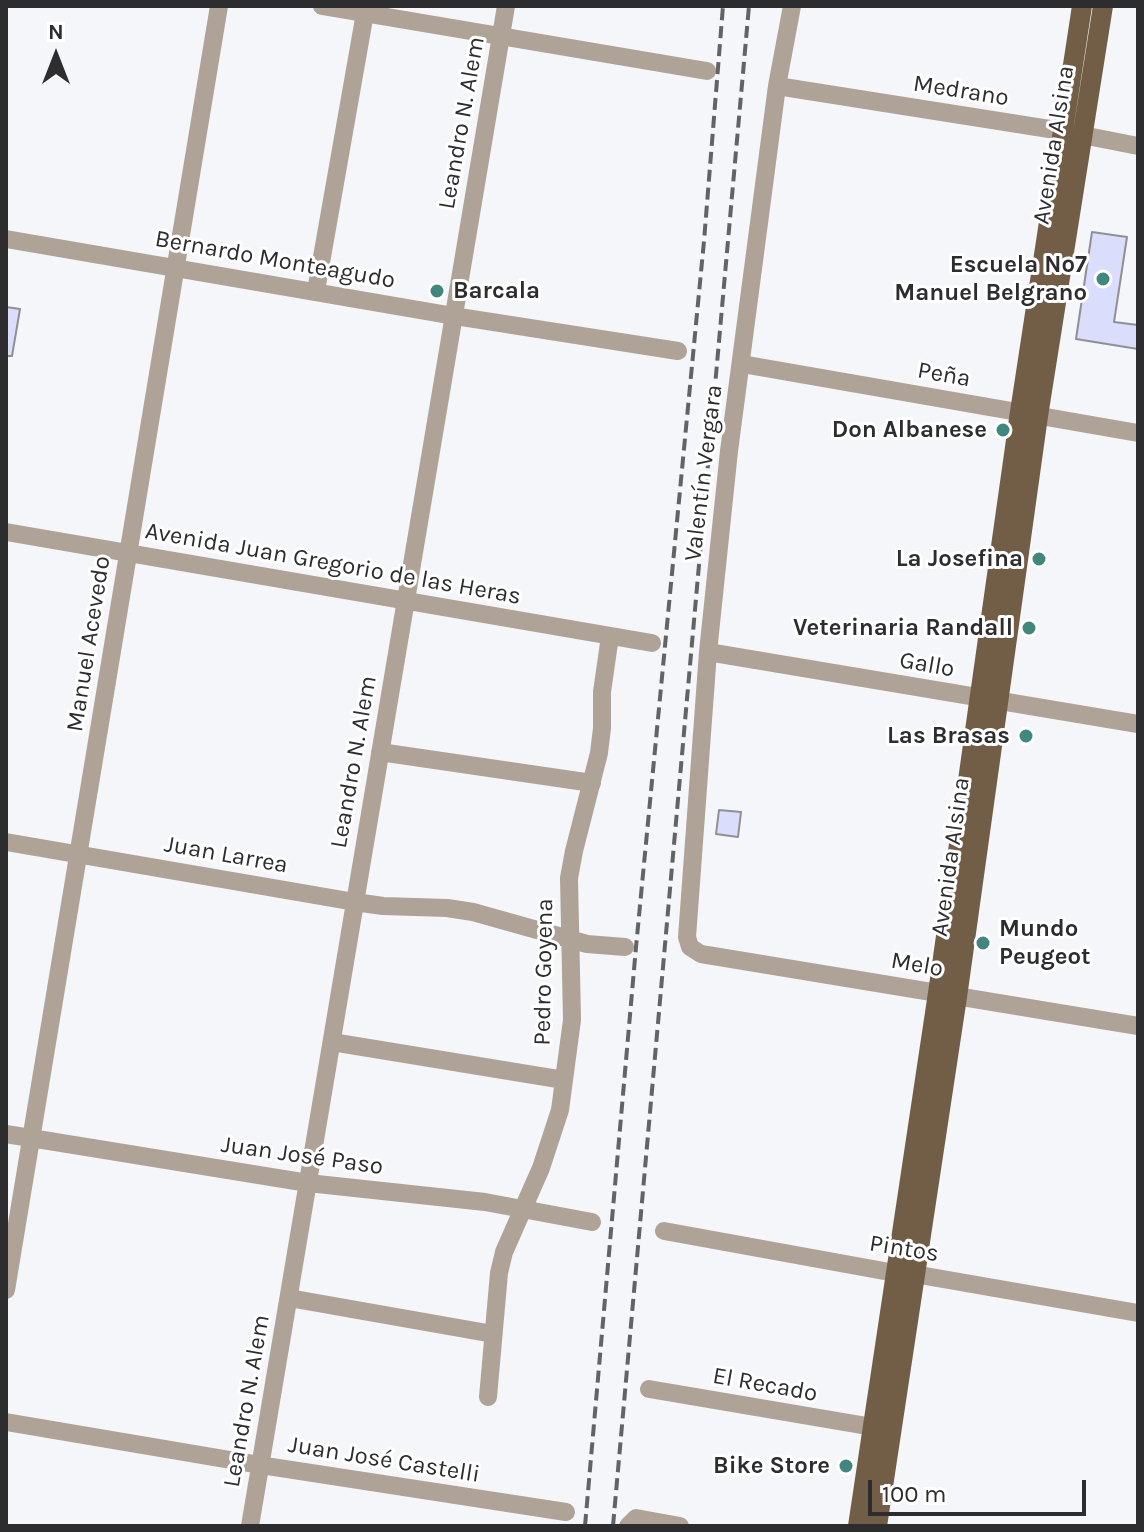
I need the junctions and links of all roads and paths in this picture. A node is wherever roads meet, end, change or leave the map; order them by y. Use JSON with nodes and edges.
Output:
{"nodes":[{"id":1,"x":219,"y":6,"type":"edge"},
{"id":2,"x":322,"y":6,"type":"edge"},
{"id":3,"x":506,"y":6,"type":"edge"},
{"id":4,"x":792,"y":6,"type":"edge"},
{"id":5,"x":1082,"y":6,"type":"edge"},
{"id":6,"x":1103,"y":6,"type":"edge"},
{"id":7,"x":365,"y":13,"type":"junction"},
{"id":8,"x":501,"y":36,"type":"junction"},
{"id":9,"x":707,"y":71,"type":"dead end"},
{"id":10,"x":777,"y":86,"type":"junction"},
{"id":11,"x":1072,"y":134,"type":"junction"},
{"id":12,"x":1138,"y":146,"type":"edge"},
{"id":13,"x":6,"y":239,"type":"edge"},
{"id":14,"x":176,"y":267,"type":"junction"},
{"id":15,"x":316,"y":291,"type":"junction"},
{"id":16,"x":454,"y":316,"type":"junction"},
{"id":17,"x":678,"y":351,"type":"dead end"},
{"id":18,"x":742,"y":364,"type":"junction"},
{"id":19,"x":1029,"y":414,"type":"junction"},
{"id":20,"x":1138,"y":433,"type":"edge"},
{"id":21,"x":6,"y":532,"type":"edge"},
{"id":22,"x":128,"y":553,"type":"junction"},
{"id":23,"x":406,"y":601,"type":"junction"},
{"id":24,"x":610,"y":636,"type":"junction"},
{"id":25,"x":652,"y":643,"type":"dead end"},
{"id":26,"x":708,"y":652,"type":"junction"},
{"id":27,"x":989,"y":700,"type":"junction"},
{"id":28,"x":1138,"y":724,"type":"edge"},
{"id":29,"x":380,"y":752,"type":"junction"},
{"id":30,"x":592,"y":783,"type":"junction"},
{"id":31,"x":6,"y":842,"type":"edge"},
{"id":32,"x":79,"y":854,"type":"junction"},
{"id":33,"x":355,"y":902,"type":"junction"},
{"id":34,"x":570,"y":939,"type":"junction"},
{"id":35,"x":625,"y":947,"type":"dead end"},
{"id":36,"x":690,"y":947,"type":"joint"},
{"id":37,"x":948,"y":995,"type":"junction"},
{"id":38,"x":1138,"y":1026,"type":"edge"},
{"id":39,"x":332,"y":1042,"type":"junction"},
{"id":40,"x":564,"y":1080,"type":"junction"},
{"id":41,"x":6,"y":1134,"type":"edge"},
{"id":42,"x":31,"y":1139,"type":"junction"},
{"id":43,"x":308,"y":1183,"type":"junction"},
{"id":44,"x":524,"y":1208,"type":"junction"},
{"id":45,"x":592,"y":1222,"type":"dead end"},
{"id":46,"x":664,"y":1231,"type":"dead end"},
{"id":47,"x":905,"y":1274,"type":"junction"},
{"id":48,"x":6,"y":1290,"type":"edge"},
{"id":49,"x":289,"y":1298,"type":"junction"},
{"id":50,"x":1138,"y":1313,"type":"edge"},
{"id":51,"x":493,"y":1334,"type":"junction"},
{"id":52,"x":649,"y":1389,"type":"dead end"},
{"id":53,"x":488,"y":1397,"type":"dead end"},
{"id":54,"x":6,"y":1422,"type":"edge"},
{"id":55,"x":873,"y":1427,"type":"junction"},
{"id":56,"x":260,"y":1465,"type":"junction"},
{"id":57,"x":566,"y":1512,"type":"dead end"},
{"id":58,"x":534,"y":1517,"type":"edge"},
{"id":59,"x":250,"y":1526,"type":"edge"},
{"id":60,"x":628,"y":1526,"type":"edge"},
{"id":61,"x":680,"y":1526,"type":"edge"},
{"id":62,"x":858,"y":1526,"type":"edge"},
{"id":63,"x":877,"y":1526,"type":"edge"}],
"edges":[{"from":1,"to":14,"type":"street","name":"Manuel Acevedo"},
{"from":2,"to":7,"type":"street"},
{"from":3,"to":8,"type":"street","name":"Leandro N. Alem"},
{"from":4,"to":10,"type":"street","name":"Valentín Vergara"},
{"from":5,"to":11,"type":"main road","name":"Avenida Alsina"},
{"from":6,"to":11,"type":"main road","name":"Avenida Alsina"},
{"from":7,"to":8,"type":"street"},
{"from":7,"to":15,"type":"street"},
{"from":8,"to":9,"type":"street"},
{"from":8,"to":16,"type":"street","name":"Leandro N. Alem"},
{"from":10,"to":11,"type":"street","name":"Medrano"},
{"from":10,"to":18,"type":"street","name":"Valentín Vergara"},
{"from":11,"to":12,"type":"street","name":"Medrano"},
{"from":11,"to":19,"type":"main road","name":"Avenida Alsina"},
{"from":13,"to":14,"type":"street","name":"Bernardo Monteagudo"},
{"from":14,"to":15,"type":"street","name":"Bernardo Monteagudo"},
{"from":14,"to":22,"type":"street","name":"Manuel Acevedo"},
{"from":15,"to":16,"type":"street","name":"Bernardo Monteagudo"},
{"from":16,"to":17,"type":"street","name":"Bernardo Monteagudo"},
{"from":16,"to":23,"type":"street","name":"Leandro N. Alem"},
{"from":18,"to":19,"type":"street","name":"Peña"},
{"from":18,"to":26,"type":"street","name":"Valentín Vergara"},
{"from":19,"to":20,"type":"street","name":"Peña"},
{"from":19,"to":27,"type":"main road","name":"Avenida Alsina"},
{"from":21,"to":22,"type":"street","name":"Avenida Juan Gregorio de las Heras"},
{"from":22,"to":23,"type":"street","name":"Avenida Juan Gregorio de las Heras"},
{"from":22,"to":32,"type":"street","name":"Manuel Acevedo"},
{"from":23,"to":24,"type":"street","name":"Avenida Juan Gregorio de las Heras"},
{"from":23,"to":29,"type":"street","name":"Leandro N. Alem"},
{"from":24,"to":25,"type":"street","name":"Avenida Juan Gregorio de las Heras"},
{"from":24,"to":30,"type":"street","name":"Pedro Goyena"},
{"from":26,"to":27,"type":"street","name":"Gallo"},
{"from":26,"to":36,"type":"street","name":"Valentín Vergara"},
{"from":27,"to":28,"type":"street","name":"Gallo"},
{"from":27,"to":37,"type":"main road","name":"Avenida Alsina"},
{"from":29,"to":30,"type":"street"},
{"from":29,"to":33,"type":"street","name":"Leandro N. Alem"},
{"from":30,"to":34,"type":"street","name":"Pedro Goyena"},
{"from":31,"to":32,"type":"street","name":"Juan Larrea"},
{"from":32,"to":33,"type":"street","name":"Juan Larrea"},
{"from":32,"to":42,"type":"street","name":"Manuel Acevedo"},
{"from":33,"to":34,"type":"street","name":"Juan Larrea"},
{"from":33,"to":39,"type":"street","name":"Leandro N. Alem"},
{"from":34,"to":35,"type":"street","name":"Juan Larrea"},
{"from":34,"to":40,"type":"street","name":"Pedro Goyena"},
{"from":36,"to":37,"type":"street","name":"Melo"},
{"from":37,"to":38,"type":"street","name":"Melo"},
{"from":37,"to":47,"type":"main road","name":"Avenida Alsina"},
{"from":39,"to":40,"type":"street"},
{"from":39,"to":43,"type":"street","name":"Leandro N. Alem"},
{"from":40,"to":44,"type":"street","name":"Pedro Goyena"},
{"from":41,"to":42,"type":"street","name":"Juan José Paso"},
{"from":42,"to":43,"type":"street","name":"Juan José Paso"},
{"from":42,"to":48,"type":"street","name":"Manuel Acevedo"},
{"from":43,"to":44,"type":"street","name":"Juan José Paso"},
{"from":43,"to":49,"type":"street","name":"Leandro N. Alem"},
{"from":44,"to":45,"type":"street","name":"Juan José Paso"},
{"from":44,"to":51,"type":"street","name":"Pedro Goyena"},
{"from":46,"to":47,"type":"street","name":"Pintos"},
{"from":47,"to":50,"type":"street","name":"Pintos"},
{"from":47,"to":55,"type":"main road","name":"Avenida Alsina"},
{"from":47,"to":63,"type":"main road","name":"Avenida Alsina"},
{"from":49,"to":51,"type":"street"},
{"from":49,"to":56,"type":"street","name":"Leandro N. Alem"},
{"from":51,"to":53,"type":"street","name":"Pedro Goyena"},
{"from":52,"to":55,"type":"street","name":"El Recado"},
{"from":54,"to":56,"type":"street","name":"Juan José Castelli"},
{"from":55,"to":62,"type":"main road","name":"Avenida Alsina"},
{"from":56,"to":58,"type":"street","name":"Juan José Castelli"},
{"from":56,"to":59,"type":"street","name":"Leandro N. Alem"},
{"from":57,"to":58,"type":"street","name":"Juan José Castelli"},
{"from":60,"to":61,"type":"street"}]}
